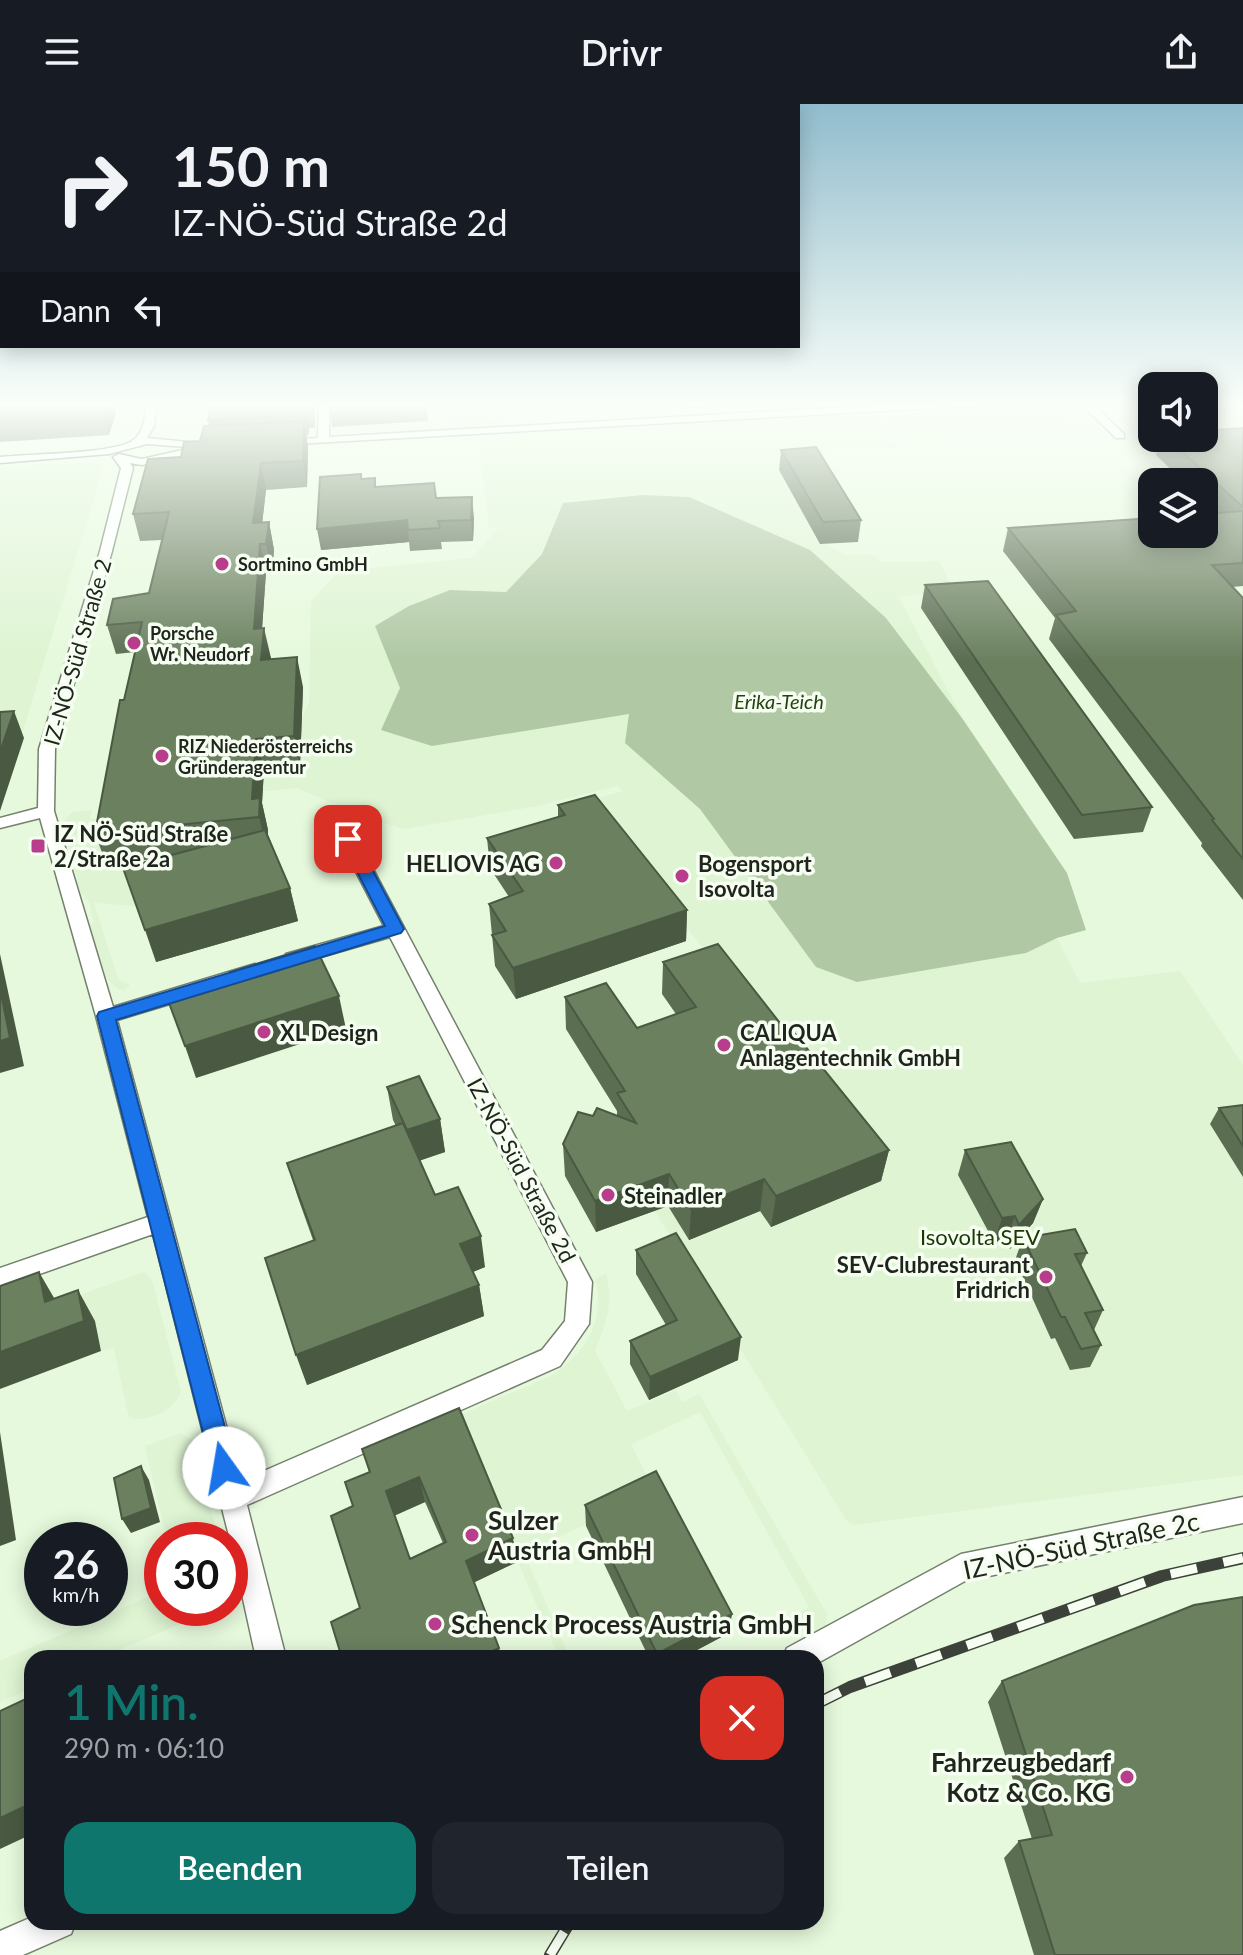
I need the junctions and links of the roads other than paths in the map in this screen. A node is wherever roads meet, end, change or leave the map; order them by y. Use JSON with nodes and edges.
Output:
{"nodes":[{"id":1,"x":122,"y":488,"type":"edge"},
{"id":2,"x":46,"y":811,"type":"junction"},
{"id":3,"x":0,"y":823,"type":"edge"},
{"id":4,"x":348,"y":839,"type":"dead end"},
{"id":5,"x":395,"y":929,"type":"junction"},
{"id":6,"x":106,"y":1016,"type":"junction"},
{"id":7,"x":161,"y":1222,"type":"junction"},
{"id":8,"x":0,"y":1278,"type":"edge"},
{"id":9,"x":231,"y":1499,"type":"junction"},
{"id":10,"x":1243,"y":1510,"type":"edge"},
{"id":11,"x":269,"y":1650,"type":"edge"},
{"id":12,"x":812,"y":1650,"type":"edge"},
{"id":13,"x":41,"y":1930,"type":"edge"},
{"id":14,"x":0,"y":1948,"type":"edge"}],
"edges":[{"from":1,"to":2,"type":"street","name":"IZ-NÖ-Süd Straße 2"},
{"from":2,"to":3,"type":"street"},
{"from":2,"to":6,"type":"street","name":"IZ-NÖ-Süd Straße 2"},
{"from":4,"to":5,"type":"street","name":"IZ-NÖ-Süd Straße 2d"},
{"from":5,"to":6,"type":"street"},
{"from":5,"to":9,"type":"street","name":"IZ-NÖ-Süd Straße 2d"},
{"from":6,"to":7,"type":"street","name":"IZ-NÖ-Süd Straße 2"},
{"from":7,"to":8,"type":"street"},
{"from":7,"to":9,"type":"street","name":"IZ-NÖ-Süd Straße 2"},
{"from":9,"to":11,"type":"street","name":"IZ-NÖ-Süd Straße 2"},
{"from":10,"to":12,"type":"street","name":"IZ-NÖ-Süd Straße 2c"},
{"from":13,"to":14,"type":"street"}]}
